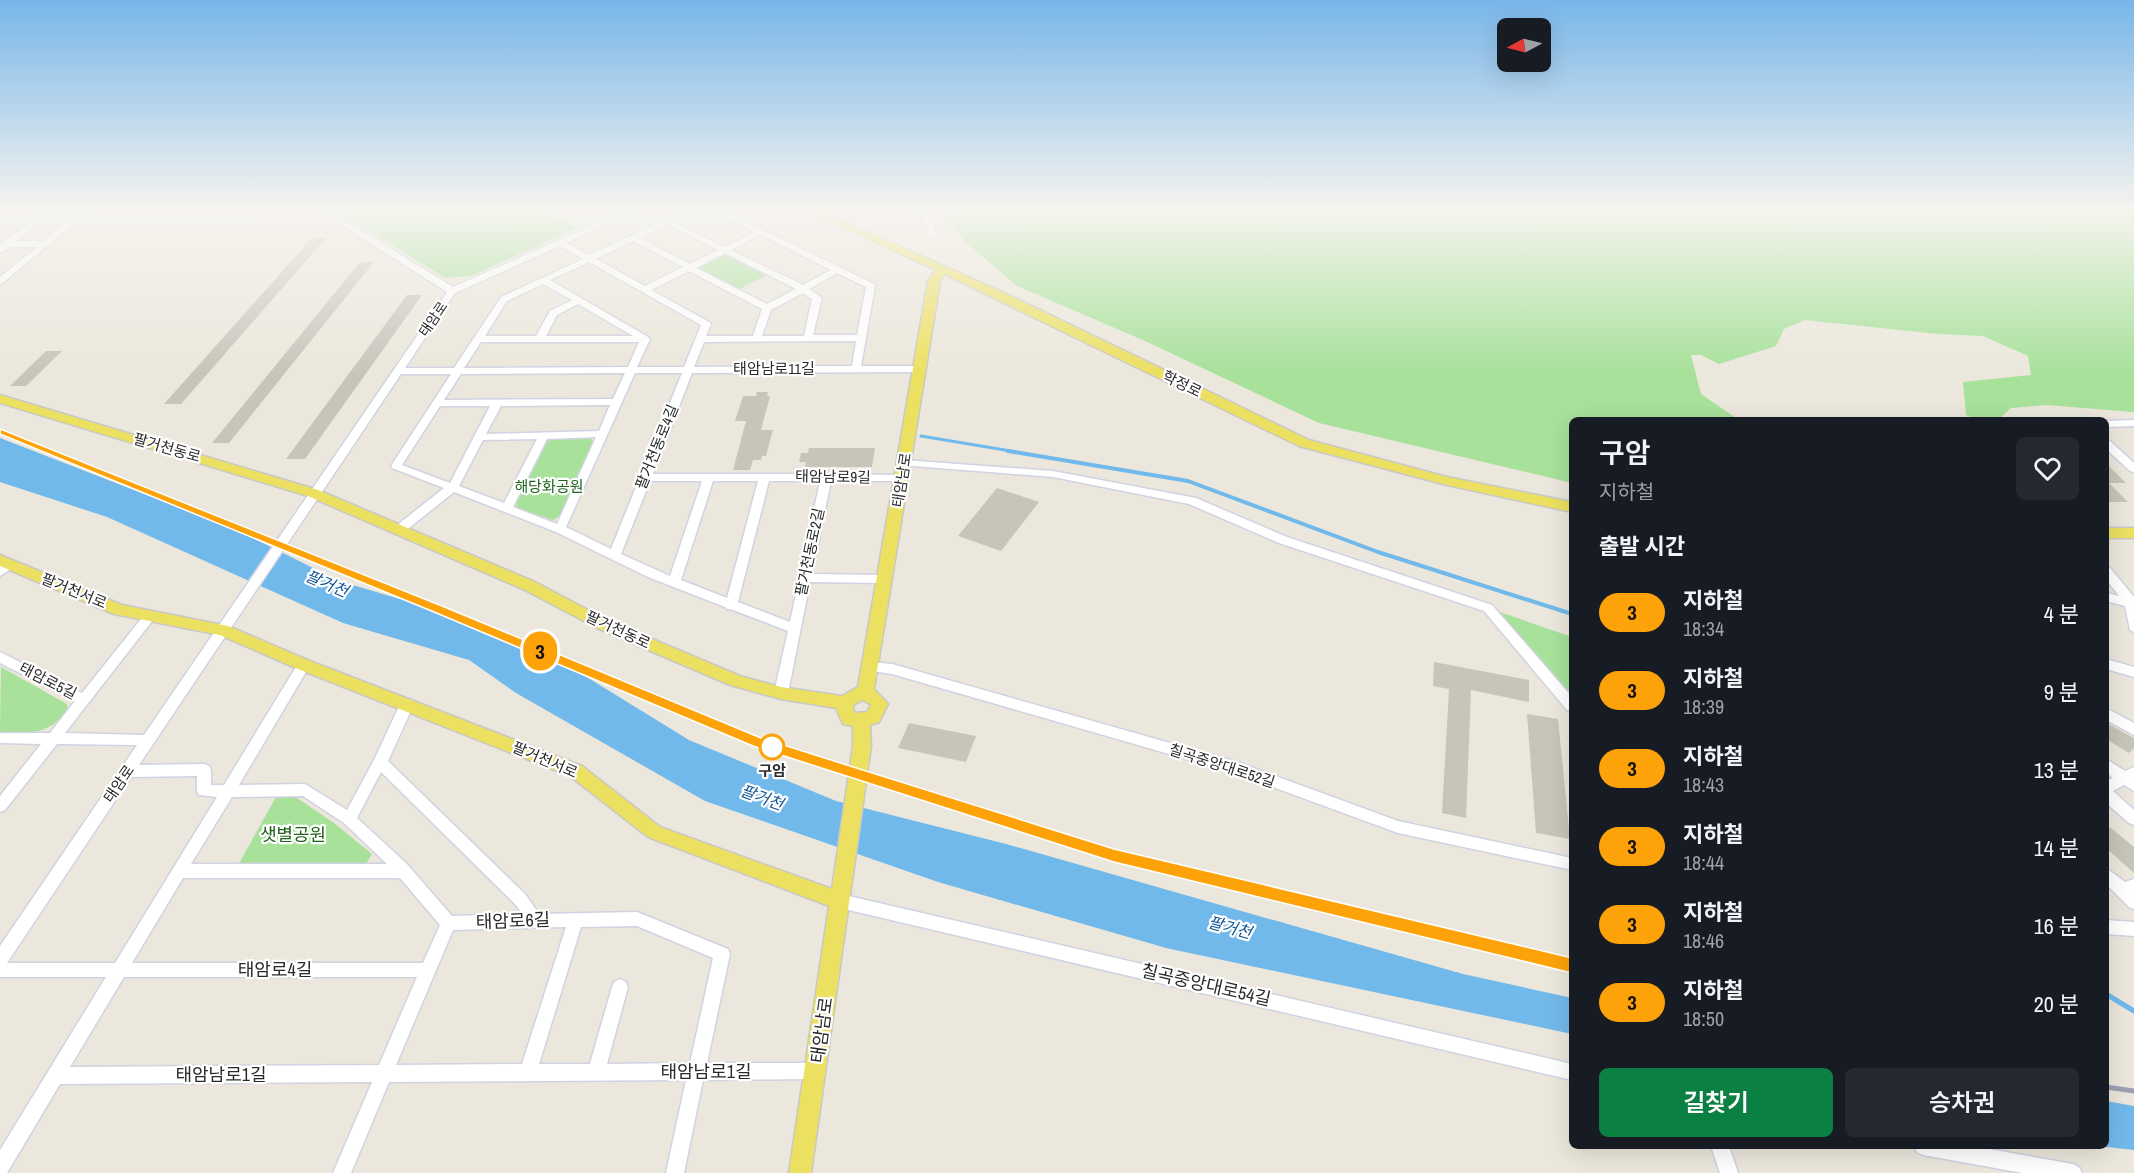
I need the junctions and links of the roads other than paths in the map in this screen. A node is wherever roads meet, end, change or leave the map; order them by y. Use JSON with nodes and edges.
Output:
{"nodes":[{"id":1,"x":20,"y":265,"type":"edge"},
{"id":2,"x":410,"y":265,"type":"edge"},
{"id":3,"x":509,"y":265,"type":"edge"},
{"id":4,"x":578,"y":265,"type":"edge"},
{"id":5,"x":600,"y":265,"type":"edge"},
{"id":6,"x":683,"y":265,"type":"edge"},
{"id":7,"x":695,"y":265,"type":"edge"},
{"id":8,"x":754,"y":265,"type":"edge"},
{"id":9,"x":829,"y":265,"type":"edge"},
{"id":10,"x":933,"y":265,"type":"edge"},
{"id":11,"x":689,"y":268,"type":"junction"},
{"id":12,"x":838,"y":269,"type":"junction"},
{"id":13,"x":942,"y":269,"type":"junction"},
{"id":14,"x":545,"y":281,"type":"junction"},
{"id":15,"x":0,"y":282,"type":"edge"},
{"id":16,"x":803,"y":289,"type":"junction"},
{"id":17,"x":644,"y":290,"type":"junction"},
{"id":18,"x":452,"y":291,"type":"junction"},
{"id":19,"x":579,"y":300,"type":"junction"},
{"id":20,"x":767,"y":308,"type":"junction"},
{"id":21,"x":757,"y":337,"type":"junction"},
{"id":22,"x":808,"y":337,"type":"junction"},
{"id":23,"x":862,"y":338,"type":"junction"},
{"id":24,"x":478,"y":339,"type":"junction"},
{"id":25,"x":540,"y":339,"type":"junction"},
{"id":26,"x":645,"y":339,"type":"junction"},
{"id":27,"x":702,"y":339,"type":"junction"},
{"id":28,"x":856,"y":369,"type":"junction"},
{"id":29,"x":919,"y":369,"type":"junction"},
{"id":30,"x":459,"y":370,"type":"junction"},
{"id":31,"x":630,"y":370,"type":"junction"},
{"id":32,"x":688,"y":370,"type":"junction"},
{"id":33,"x":397,"y":371,"type":"junction"},
{"id":34,"x":0,"y":399,"type":"edge"},
{"id":35,"x":617,"y":402,"type":"junction"},
{"id":36,"x":497,"y":403,"type":"junction"},
{"id":37,"x":437,"y":404,"type":"junction"},
{"id":38,"x":2109,"y":424,"type":"edge"},
{"id":39,"x":2132,"y":425,"type":"edge"},
{"id":40,"x":603,"y":434,"type":"junction"},
{"id":41,"x":544,"y":435,"type":"junction"},
{"id":42,"x":480,"y":437,"type":"junction"},
{"id":43,"x":2109,"y":446,"type":"edge"},
{"id":44,"x":904,"y":462,"type":"junction"},
{"id":45,"x":2134,"y":468,"type":"edge"},
{"id":46,"x":709,"y":476,"type":"junction"},
{"id":47,"x":765,"y":476,"type":"junction"},
{"id":48,"x":827,"y":476,"type":"junction"},
{"id":49,"x":645,"y":477,"type":"junction"},
{"id":50,"x":902,"y":478,"type":"junction"},
{"id":51,"x":453,"y":487,"type":"junction"},
{"id":52,"x":313,"y":493,"type":"junction"},
{"id":53,"x":1569,"y":506,"type":"edge"},
{"id":54,"x":507,"y":508,"type":"junction"},
{"id":55,"x":400,"y":529,"type":"junction"},
{"id":56,"x":560,"y":529,"type":"junction"},
{"id":57,"x":2109,"y":533,"type":"edge"},
{"id":58,"x":2134,"y":533,"type":"edge"},
{"id":59,"x":615,"y":555,"type":"junction"},
{"id":60,"x":4,"y":566,"type":"edge"},
{"id":61,"x":2109,"y":575,"type":"edge"},
{"id":62,"x":804,"y":578,"type":"junction"},
{"id":63,"x":885,"y":579,"type":"junction"},
{"id":64,"x":674,"y":583,"type":"junction"},
{"id":65,"x":2109,"y":598,"type":"edge"},
{"id":66,"x":2132,"y":603,"type":"edge"},
{"id":67,"x":731,"y":606,"type":"junction"},
{"id":68,"x":149,"y":617,"type":"junction"},
{"id":69,"x":2134,"y":627,"type":"edge"},
{"id":70,"x":794,"y":628,"type":"junction"},
{"id":71,"x":223,"y":630,"type":"junction"},
{"id":72,"x":0,"y":657,"type":"edge"},
{"id":73,"x":304,"y":665,"type":"junction"},
{"id":74,"x":2109,"y":665,"type":"edge"},
{"id":75,"x":871,"y":667,"type":"junction"},
{"id":76,"x":2134,"y":672,"type":"edge"},
{"id":77,"x":781,"y":693,"type":"junction"},
{"id":78,"x":866,"y":693,"type":"junction"},
{"id":79,"x":84,"y":700,"type":"junction"},
{"id":80,"x":845,"y":703,"type":"junction"},
{"id":81,"x":1569,"y":703,"type":"edge"},
{"id":82,"x":407,"y":704,"type":"junction"},
{"id":83,"x":2109,"y":714,"type":"edge"},
{"id":84,"x":861,"y":721,"type":"junction"},
{"id":85,"x":2134,"y":730,"type":"edge"},
{"id":86,"x":0,"y":738,"type":"edge"},
{"id":87,"x":52,"y":739,"type":"junction"},
{"id":88,"x":149,"y":740,"type":"junction"},
{"id":89,"x":380,"y":762,"type":"junction"},
{"id":90,"x":2109,"y":767,"type":"edge"},
{"id":91,"x":128,"y":771,"type":"junction"},
{"id":92,"x":2131,"y":778,"type":"edge"},
{"id":93,"x":2109,"y":787,"type":"edge"},
{"id":94,"x":230,"y":790,"type":"junction"},
{"id":95,"x":2109,"y":797,"type":"edge"},
{"id":96,"x":0,"y":806,"type":"edge"},
{"id":97,"x":349,"y":819,"type":"junction"},
{"id":98,"x":2134,"y":819,"type":"edge"},
{"id":99,"x":1569,"y":863,"type":"edge"},
{"id":100,"x":181,"y":871,"type":"junction"},
{"id":101,"x":402,"y":871,"type":"junction"},
{"id":102,"x":2109,"y":877,"type":"edge"},
{"id":103,"x":2129,"y":887,"type":"edge"},
{"id":104,"x":841,"y":894,"type":"junction"},
{"id":105,"x":2134,"y":902,"type":"edge"},
{"id":106,"x":576,"y":919,"type":"junction"},
{"id":107,"x":535,"y":921,"type":"junction"},
{"id":108,"x":448,"y":923,"type":"junction"},
{"id":109,"x":2109,"y":927,"type":"edge"},
{"id":110,"x":2134,"y":929,"type":"edge"},
{"id":111,"x":0,"y":959,"type":"edge"},
{"id":112,"x":0,"y":970,"type":"edge"},
{"id":113,"x":120,"y":970,"type":"junction"},
{"id":114,"x":429,"y":970,"type":"junction"},
{"id":115,"x":620,"y":987,"type":"dead end"},
{"id":116,"x":816,"y":1071,"type":"junction"},
{"id":117,"x":1569,"y":1071,"type":"edge"},
{"id":118,"x":528,"y":1072,"type":"junction"},
{"id":119,"x":596,"y":1072,"type":"junction"},
{"id":120,"x":696,"y":1072,"type":"junction"},
{"id":121,"x":386,"y":1074,"type":"junction"},
{"id":122,"x":56,"y":1076,"type":"junction"},
{"id":123,"x":1721,"y":1149,"type":"edge"},
{"id":124,"x":1940,"y":1149,"type":"edge"},
{"id":125,"x":0,"y":1167,"type":"edge"},
{"id":126,"x":342,"y":1173,"type":"edge"},
{"id":127,"x":675,"y":1173,"type":"edge"},
{"id":128,"x":800,"y":1173,"type":"edge"},
{"id":129,"x":1729,"y":1173,"type":"edge"},
{"id":130,"x":2073,"y":1173,"type":"edge"}],
"edges":[{"from":1,"to":15,"type":"street"},
{"from":2,"to":18,"type":"street"},
{"from":3,"to":18,"type":"street","name":"태암로"},
{"from":4,"to":14,"type":"street"},
{"from":5,"to":17,"type":"street"},
{"from":6,"to":11,"type":"street"},
{"from":7,"to":11,"type":"street"},
{"from":8,"to":16,"type":"street"},
{"from":9,"to":12,"type":"street"},
{"from":10,"to":13,"type":"main road","name":"학정로"},
{"from":11,"to":17,"type":"street"},
{"from":11,"to":20,"type":"street"},
{"from":12,"to":16,"type":"street"},
{"from":12,"to":23,"type":"street"},
{"from":13,"to":29,"type":"main road","name":"태암남로"},
{"from":13,"to":53,"type":"main road","name":"학정로"},
{"from":14,"to":19,"type":"street"},
{"from":14,"to":24,"type":"street"},
{"from":16,"to":20,"type":"street"},
{"from":16,"to":22,"type":"street"},
{"from":17,"to":27,"type":"street"},
{"from":18,"to":33,"type":"street","name":"태암로"},
{"from":19,"to":25,"type":"street"},
{"from":19,"to":26,"type":"street"},
{"from":20,"to":21,"type":"street"},
{"from":21,"to":22,"type":"street"},
{"from":21,"to":27,"type":"street"},
{"from":22,"to":23,"type":"street"},
{"from":23,"to":28,"type":"street"},
{"from":24,"to":25,"type":"street"},
{"from":24,"to":30,"type":"street"},
{"from":25,"to":26,"type":"street"},
{"from":26,"to":31,"type":"street"},
{"from":27,"to":32,"type":"street","name":"팔거천동로4길"},
{"from":28,"to":29,"type":"street","name":"태암남로11길"},
{"from":28,"to":32,"type":"street","name":"태암남로11길"},
{"from":29,"to":44,"type":"main road","name":"태암남로"},
{"from":30,"to":31,"type":"street","name":"태암남로11길"},
{"from":30,"to":33,"type":"street","name":"태암남로11길"},
{"from":30,"to":37,"type":"street"},
{"from":31,"to":32,"type":"street","name":"태암남로11길"},
{"from":31,"to":35,"type":"street"},
{"from":32,"to":49,"type":"street","name":"팔거천동로4길"},
{"from":33,"to":52,"type":"street","name":"태암로"},
{"from":34,"to":52,"type":"main road","name":"팔거천동로"},
{"from":35,"to":36,"type":"street"},
{"from":35,"to":40,"type":"street"},
{"from":36,"to":37,"type":"street"},
{"from":36,"to":42,"type":"street"},
{"from":37,"to":51,"type":"street"},
{"from":38,"to":39,"type":"street"},
{"from":40,"to":41,"type":"street"},
{"from":40,"to":56,"type":"street"},
{"from":41,"to":42,"type":"street"},
{"from":41,"to":54,"type":"street"},
{"from":42,"to":51,"type":"street"},
{"from":43,"to":45,"type":"street"},
{"from":44,"to":50,"type":"main road","name":"태암남로"},
{"from":44,"to":81,"type":"street"},
{"from":46,"to":47,"type":"street","name":"태암남로9길"},
{"from":46,"to":49,"type":"street","name":"태암남로9길"},
{"from":46,"to":64,"type":"street"},
{"from":47,"to":48,"type":"street","name":"태암남로9길"},
{"from":47,"to":67,"type":"street"},
{"from":48,"to":50,"type":"street","name":"태암남로9길"},
{"from":48,"to":62,"type":"street","name":"팔거천동로2길"},
{"from":49,"to":59,"type":"street","name":"팔거천동로4길"},
{"from":50,"to":63,"type":"main road","name":"태암남로"},
{"from":51,"to":54,"type":"street"},
{"from":51,"to":55,"type":"street"},
{"from":52,"to":55,"type":"main road","name":"팔거천동로"},
{"from":52,"to":71,"type":"street","name":"태암로"},
{"from":54,"to":56,"type":"street"},
{"from":55,"to":77,"type":"main road","name":"팔거천동로"},
{"from":56,"to":59,"type":"street"},
{"from":57,"to":58,"type":"main road"},
{"from":59,"to":64,"type":"street"},
{"from":60,"to":68,"type":"main road","name":"팔거천서로"},
{"from":61,"to":66,"type":"street"},
{"from":62,"to":63,"type":"street"},
{"from":62,"to":70,"type":"street","name":"팔거천동로2길"},
{"from":63,"to":75,"type":"main road","name":"태암남로"},
{"from":64,"to":67,"type":"street"},
{"from":65,"to":66,"type":"street"},
{"from":66,"to":69,"type":"street"},
{"from":67,"to":70,"type":"street"},
{"from":68,"to":71,"type":"main road","name":"팔거천서로"},
{"from":68,"to":79,"type":"street"},
{"from":70,"to":77,"type":"street","name":"팔거천동로2길"},
{"from":71,"to":73,"type":"main road","name":"팔거천서로"},
{"from":71,"to":88,"type":"street","name":"태암로"},
{"from":72,"to":79,"type":"street","name":"태암로5길"},
{"from":73,"to":82,"type":"main road","name":"팔거천서로"},
{"from":73,"to":94,"type":"street"},
{"from":74,"to":76,"type":"street"},
{"from":75,"to":78,"type":"main road","name":"태암남로"},
{"from":75,"to":99,"type":"street","name":"칠곡중앙대로52길"},
{"from":77,"to":80,"type":"main road","name":"팔거천동로"},
{"from":78,"to":80,"type":"main road"},
{"from":78,"to":84,"type":"main road"},
{"from":79,"to":87,"type":"street","name":"태암로5길"},
{"from":80,"to":84,"type":"main road"},
{"from":82,"to":89,"type":"street"},
{"from":82,"to":104,"type":"main road","name":"팔거천서로"},
{"from":83,"to":85,"type":"street"},
{"from":84,"to":104,"type":"main road","name":"태암남로"},
{"from":86,"to":87,"type":"street"},
{"from":87,"to":88,"type":"street"},
{"from":87,"to":96,"type":"street","name":"태암로5길"},
{"from":88,"to":91,"type":"street","name":"태암로"},
{"from":89,"to":97,"type":"street"},
{"from":89,"to":107,"type":"street"},
{"from":90,"to":92,"type":"street"},
{"from":91,"to":94,"type":"street"},
{"from":91,"to":111,"type":"street","name":"태암로"},
{"from":92,"to":93,"type":"street"},
{"from":94,"to":97,"type":"street"},
{"from":94,"to":100,"type":"street"},
{"from":95,"to":98,"type":"street"},
{"from":97,"to":101,"type":"street"},
{"from":100,"to":101,"type":"street"},
{"from":100,"to":113,"type":"street"},
{"from":101,"to":108,"type":"street"},
{"from":102,"to":103,"type":"street"},
{"from":103,"to":105,"type":"street"},
{"from":104,"to":116,"type":"main road","name":"태암남로"},
{"from":104,"to":117,"type":"street","name":"칠곡중앙대로54길"},
{"from":106,"to":107,"type":"street","name":"태암로6길"},
{"from":106,"to":118,"type":"street"},
{"from":106,"to":120,"type":"street","name":"태암로6길"},
{"from":107,"to":108,"type":"street","name":"태암로6길"},
{"from":108,"to":114,"type":"street"},
{"from":109,"to":110,"type":"street"},
{"from":112,"to":113,"type":"street","name":"태암로4길"},
{"from":113,"to":114,"type":"street","name":"태암로4길"},
{"from":113,"to":122,"type":"street"},
{"from":114,"to":121,"type":"street"},
{"from":115,"to":119,"type":"street"},
{"from":116,"to":120,"type":"street","name":"태암남로1길"},
{"from":116,"to":128,"type":"main road","name":"태암남로"},
{"from":118,"to":119,"type":"street","name":"태암남로1길"},
{"from":118,"to":121,"type":"street","name":"태암남로1길"},
{"from":119,"to":120,"type":"street","name":"태암남로1길"},
{"from":120,"to":127,"type":"street"},
{"from":121,"to":122,"type":"street","name":"태암남로1길"},
{"from":121,"to":126,"type":"street"},
{"from":122,"to":125,"type":"street"},
{"from":123,"to":129,"type":"street"},
{"from":124,"to":130,"type":"street"}]}
